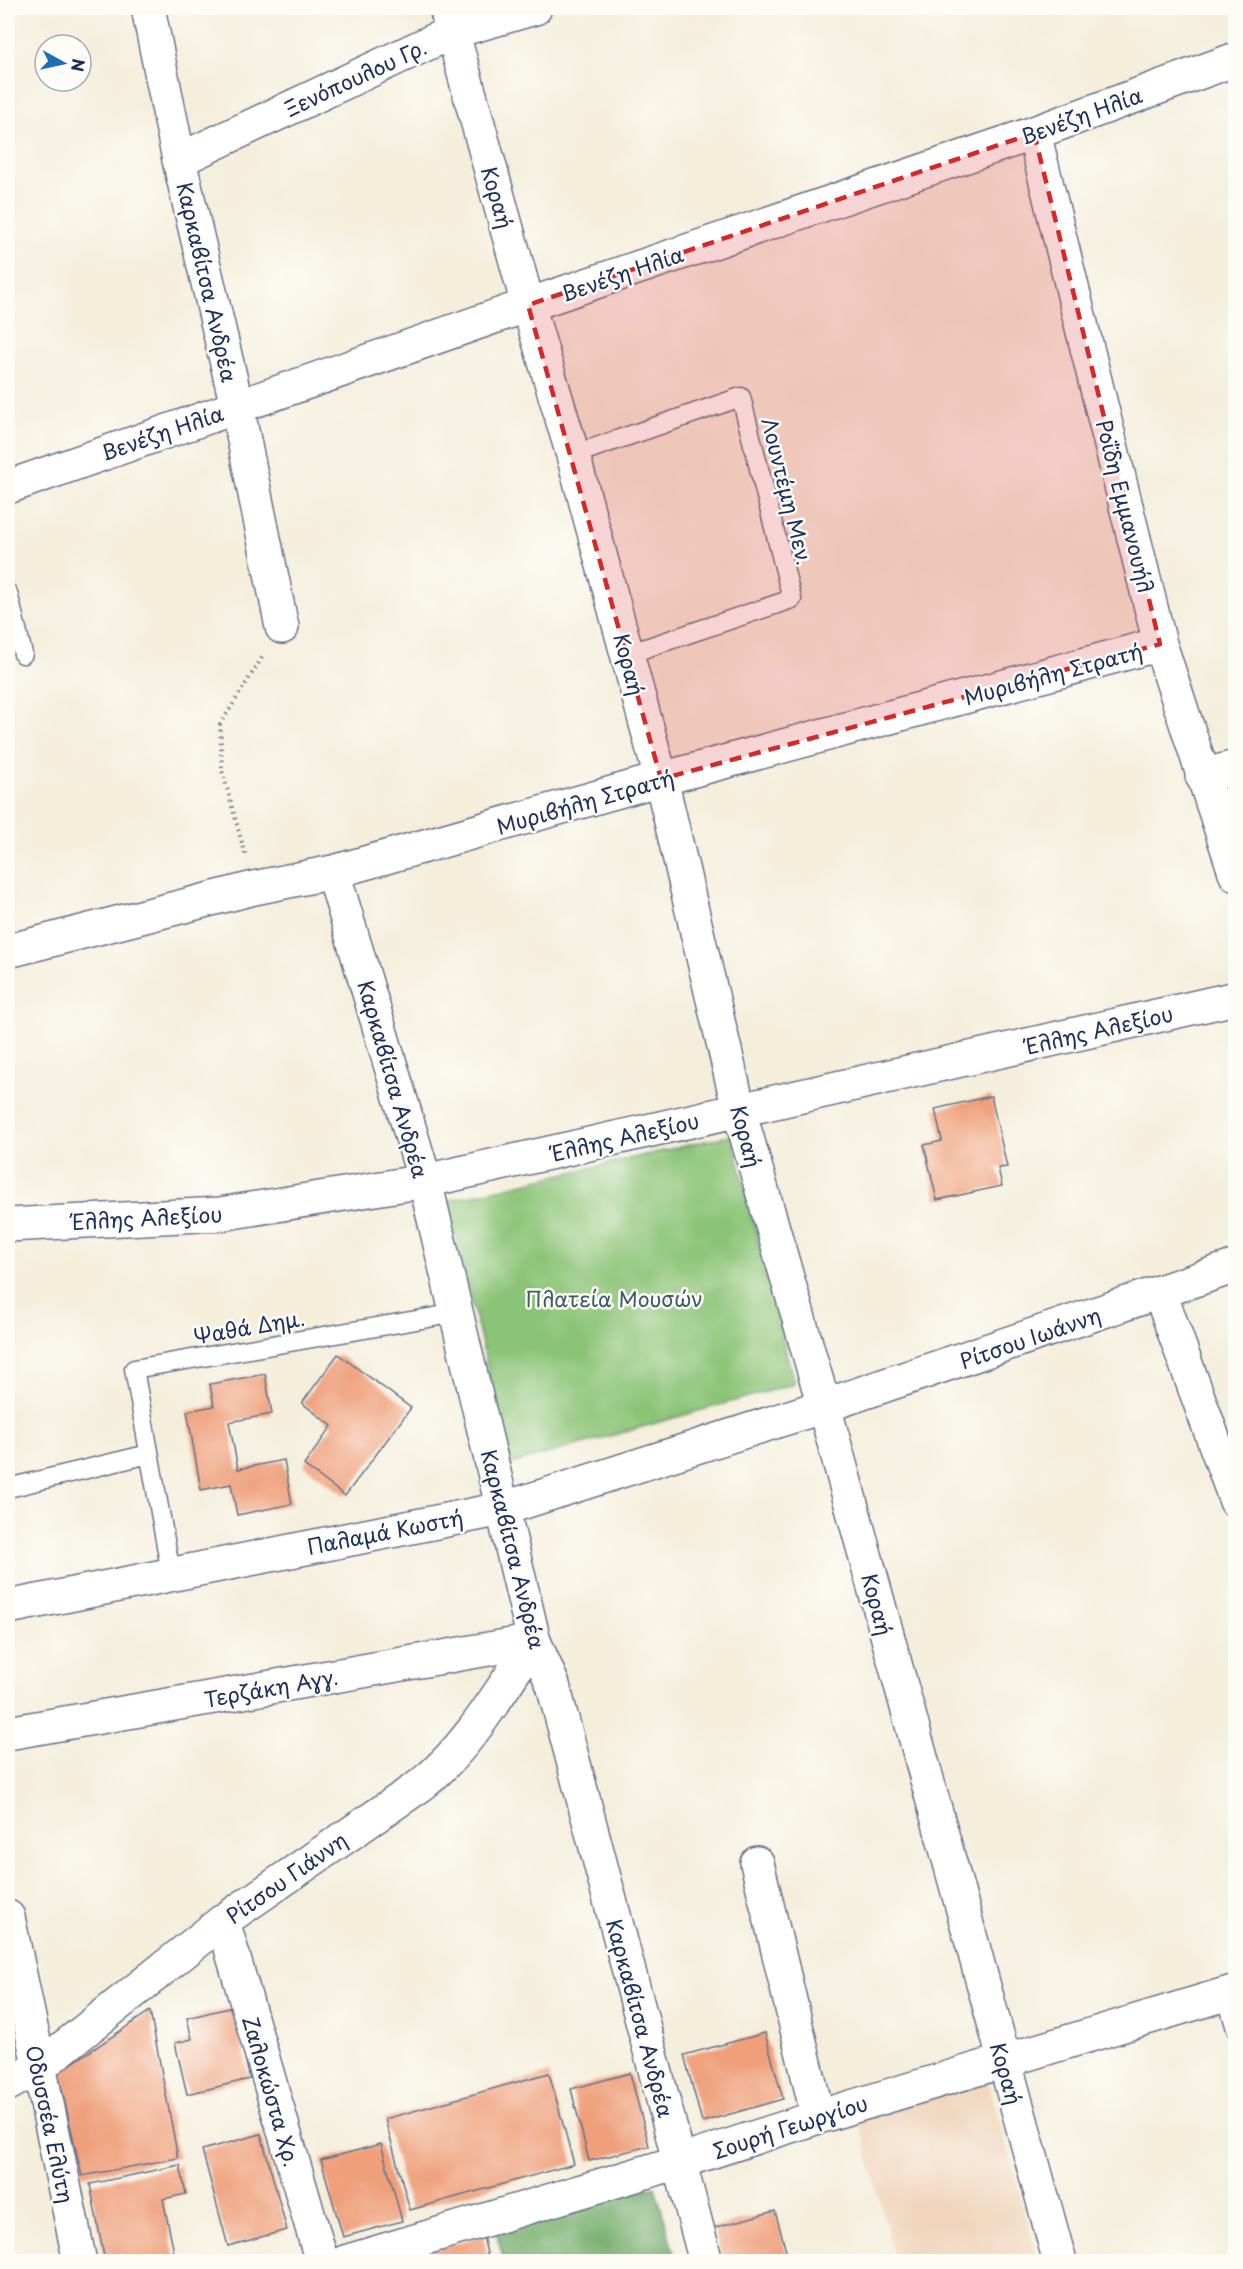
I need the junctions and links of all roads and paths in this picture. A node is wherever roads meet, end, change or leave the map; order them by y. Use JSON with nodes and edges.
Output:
{"nodes":[{"id":1,"x":148,"y":8,"type":"edge"},
{"id":2,"x":535,"y":8,"type":"edge"},
{"id":3,"x":449,"y":20,"type":"edge"},
{"id":4,"x":1236,"y":59,"type":"edge"},
{"id":5,"x":1034,"y":133,"type":"junction"},
{"id":6,"x":179,"y":160,"type":"junction"},
{"id":7,"x":528,"y":305,"type":"junction"},
{"id":8,"x":237,"y":406,"type":"junction"},
{"id":9,"x":573,"y":455,"type":"junction"},
{"id":10,"x":8,"y":487,"type":"edge"},
{"id":11,"x":8,"y":593,"type":"edge"},
{"id":12,"x":282,"y":627,"type":"joint"},
{"id":13,"x":1160,"y":644,"type":"junction"},
{"id":14,"x":23,"y":654,"type":"dead end"},
{"id":15,"x":628,"y":654,"type":"junction"},
{"id":16,"x":1236,"y":767,"type":"edge"},
{"id":17,"x":1202,"y":776,"type":"junction"},
{"id":18,"x":661,"y":779,"type":"junction"},
{"id":19,"x":333,"y":872,"type":"junction"},
{"id":20,"x":1236,"y":875,"type":"edge"},
{"id":21,"x":254,"y":888,"type":"junction"},
{"id":22,"x":8,"y":951,"type":"edge"},
{"id":23,"x":1236,"y":998,"type":"edge"},
{"id":24,"x":739,"y":1110,"type":"junction"},
{"id":25,"x":425,"y":1181,"type":"junction"},
{"id":26,"x":8,"y":1225,"type":"edge"},
{"id":27,"x":1236,"y":1266,"type":"edge"},
{"id":28,"x":1160,"y":1293,"type":"junction"},
{"id":29,"x":456,"y":1313,"type":"junction"},
{"id":30,"x":824,"y":1406,"type":"junction"},
{"id":31,"x":149,"y":1454,"type":"junction"},
{"id":32,"x":8,"y":1488,"type":"edge"},
{"id":33,"x":1236,"y":1500,"type":"edge"},
{"id":34,"x":502,"y":1509,"type":"junction"},
{"id":35,"x":171,"y":1573,"type":"junction"},
{"id":36,"x":8,"y":1607,"type":"edge"},
{"id":37,"x":534,"y":1641,"type":"junction"},
{"id":38,"x":8,"y":1733,"type":"edge"},
{"id":39,"x":758,"y":1863,"type":"dead end"},
{"id":40,"x":8,"y":1917,"type":"edge"},
{"id":41,"x":223,"y":1921,"type":"junction"},
{"id":42,"x":1231,"y":1993,"type":"edge"},
{"id":43,"x":1236,"y":2029,"type":"edge"},
{"id":44,"x":1004,"y":2062,"type":"junction"},
{"id":45,"x":39,"y":2067,"type":"junction"},
{"id":46,"x":8,"y":2084,"type":"edge"},
{"id":47,"x":818,"y":2117,"type":"junction"},
{"id":48,"x":679,"y":2162,"type":"junction"},
{"id":49,"x":80,"y":2262,"type":"edge"},
{"id":50,"x":322,"y":2262,"type":"edge"},
{"id":51,"x":345,"y":2262,"type":"edge"},
{"id":52,"x":706,"y":2262,"type":"edge"},
{"id":53,"x":1060,"y":2262,"type":"edge"}],
"edges":[{"from":1,"to":6,"type":"street","name":"Καρκαβίτσα Ανδρέα"},
{"from":2,"to":3,"type":"street","name":"Ξενόπουλου Γρ."},
{"from":3,"to":6,"type":"street","name":"Ξενόπουλου Γρ."},
{"from":3,"to":7,"type":"street","name":"Κοραή"},
{"from":4,"to":5,"type":"street","name":"Βενέζη Ηλία"},
{"from":5,"to":7,"type":"street","name":"Βενέζη Ηλία"},
{"from":5,"to":13,"type":"street","name":"Ροΐδη Εμμανουήλ"},
{"from":6,"to":8,"type":"street","name":"Καρκαβίτσα Ανδρέα"},
{"from":7,"to":8,"type":"street","name":"Βενέζη Ηλία"},
{"from":7,"to":9,"type":"street","name":"Κοραή"},
{"from":8,"to":10,"type":"street","name":"Βενέζη Ηλία"},
{"from":8,"to":12,"type":"street","name":"Καρκαβίτσα Ανδρέα"},
{"from":9,"to":15,"type":"street","name":"Κοραή"},
{"from":9,"to":15,"type":"lane","name":"Λουντέμη Μεν."},
{"from":11,"to":14,"type":"lane"},
{"from":12,"to":21,"type":"path"},
{"from":13,"to":17,"type":"street","name":"Ροΐδη Εμμανουήλ"},
{"from":13,"to":18,"type":"street","name":"Μυριβήλη Στρατή"},
{"from":15,"to":18,"type":"street","name":"Κοραή"},
{"from":16,"to":17,"type":"street"},
{"from":17,"to":20,"type":"street","name":"Ροΐδη Εμμανουήλ"},
{"from":18,"to":19,"type":"street","name":"Μυριβήλη Στρατή"},
{"from":18,"to":24,"type":"street","name":"Κοραή"},
{"from":19,"to":21,"type":"street","name":"Μυριβήλη Στρατή"},
{"from":19,"to":25,"type":"street","name":"Καρκαβίτσα Ανδρέα"},
{"from":21,"to":22,"type":"street","name":"Μυριβήλη Στρατή"},
{"from":23,"to":24,"type":"street","name":"Έλλης Αλεξίου"},
{"from":24,"to":25,"type":"street","name":"Έλλης Αλεξίου"},
{"from":24,"to":30,"type":"street","name":"Κοραή"},
{"from":25,"to":26,"type":"street","name":"Έλλης Αλεξίου"},
{"from":25,"to":29,"type":"street","name":"Καρκαβίτσα Ανδρέα"},
{"from":27,"to":28,"type":"street","name":"Ρίτσου Ιωάννη"},
{"from":28,"to":30,"type":"street","name":"Ρίτσου Ιωάννη"},
{"from":28,"to":33,"type":"street"},
{"from":29,"to":31,"type":"lane","name":"Ψαθά Δημ."},
{"from":29,"to":34,"type":"street","name":"Καρκαβίτσα Ανδρέα"},
{"from":30,"to":34,"type":"street","name":"Παλαμά Κωστή"},
{"from":30,"to":44,"type":"street","name":"Κοραή"},
{"from":31,"to":32,"type":"lane"},
{"from":31,"to":35,"type":"lane","name":"Ψαθά Δημ."},
{"from":34,"to":35,"type":"street","name":"Παλαμά Κωστή"},
{"from":34,"to":37,"type":"street","name":"Καρκαβίτσα Ανδρέα"},
{"from":35,"to":36,"type":"street","name":"Παλαμά Κωστή"},
{"from":37,"to":38,"type":"street","name":"Τερζάκη Αγγ."},
{"from":37,"to":41,"type":"street","name":"Ρίτσου Γιάννη"},
{"from":37,"to":48,"type":"street","name":"Καρκαβίτσα Ανδρέα"},
{"from":39,"to":47,"type":"street"},
{"from":40,"to":45,"type":"street","name":"Οδυσσέα Ελύτη"},
{"from":41,"to":45,"type":"street","name":"Ρίτσου Γιάννη"},
{"from":41,"to":50,"type":"street","name":"Ζαλοκώστα Χρ."},
{"from":42,"to":43,"type":"lane"},
{"from":42,"to":44,"type":"street","name":"Σουρή Γεωργίου"},
{"from":44,"to":47,"type":"street","name":"Σουρή Γεωργίου"},
{"from":44,"to":53,"type":"street","name":"Κοραή"},
{"from":45,"to":46,"type":"street","name":"Ρίτσου Γιάννη"},
{"from":45,"to":49,"type":"street","name":"Οδυσσέα Ελύτη"},
{"from":47,"to":48,"type":"street","name":"Σουρή Γεωργίου"},
{"from":48,"to":51,"type":"street","name":"Σουρή Γεωργίου"},
{"from":48,"to":52,"type":"street","name":"Καρκαβίτσα Ανδρέα"}]}
